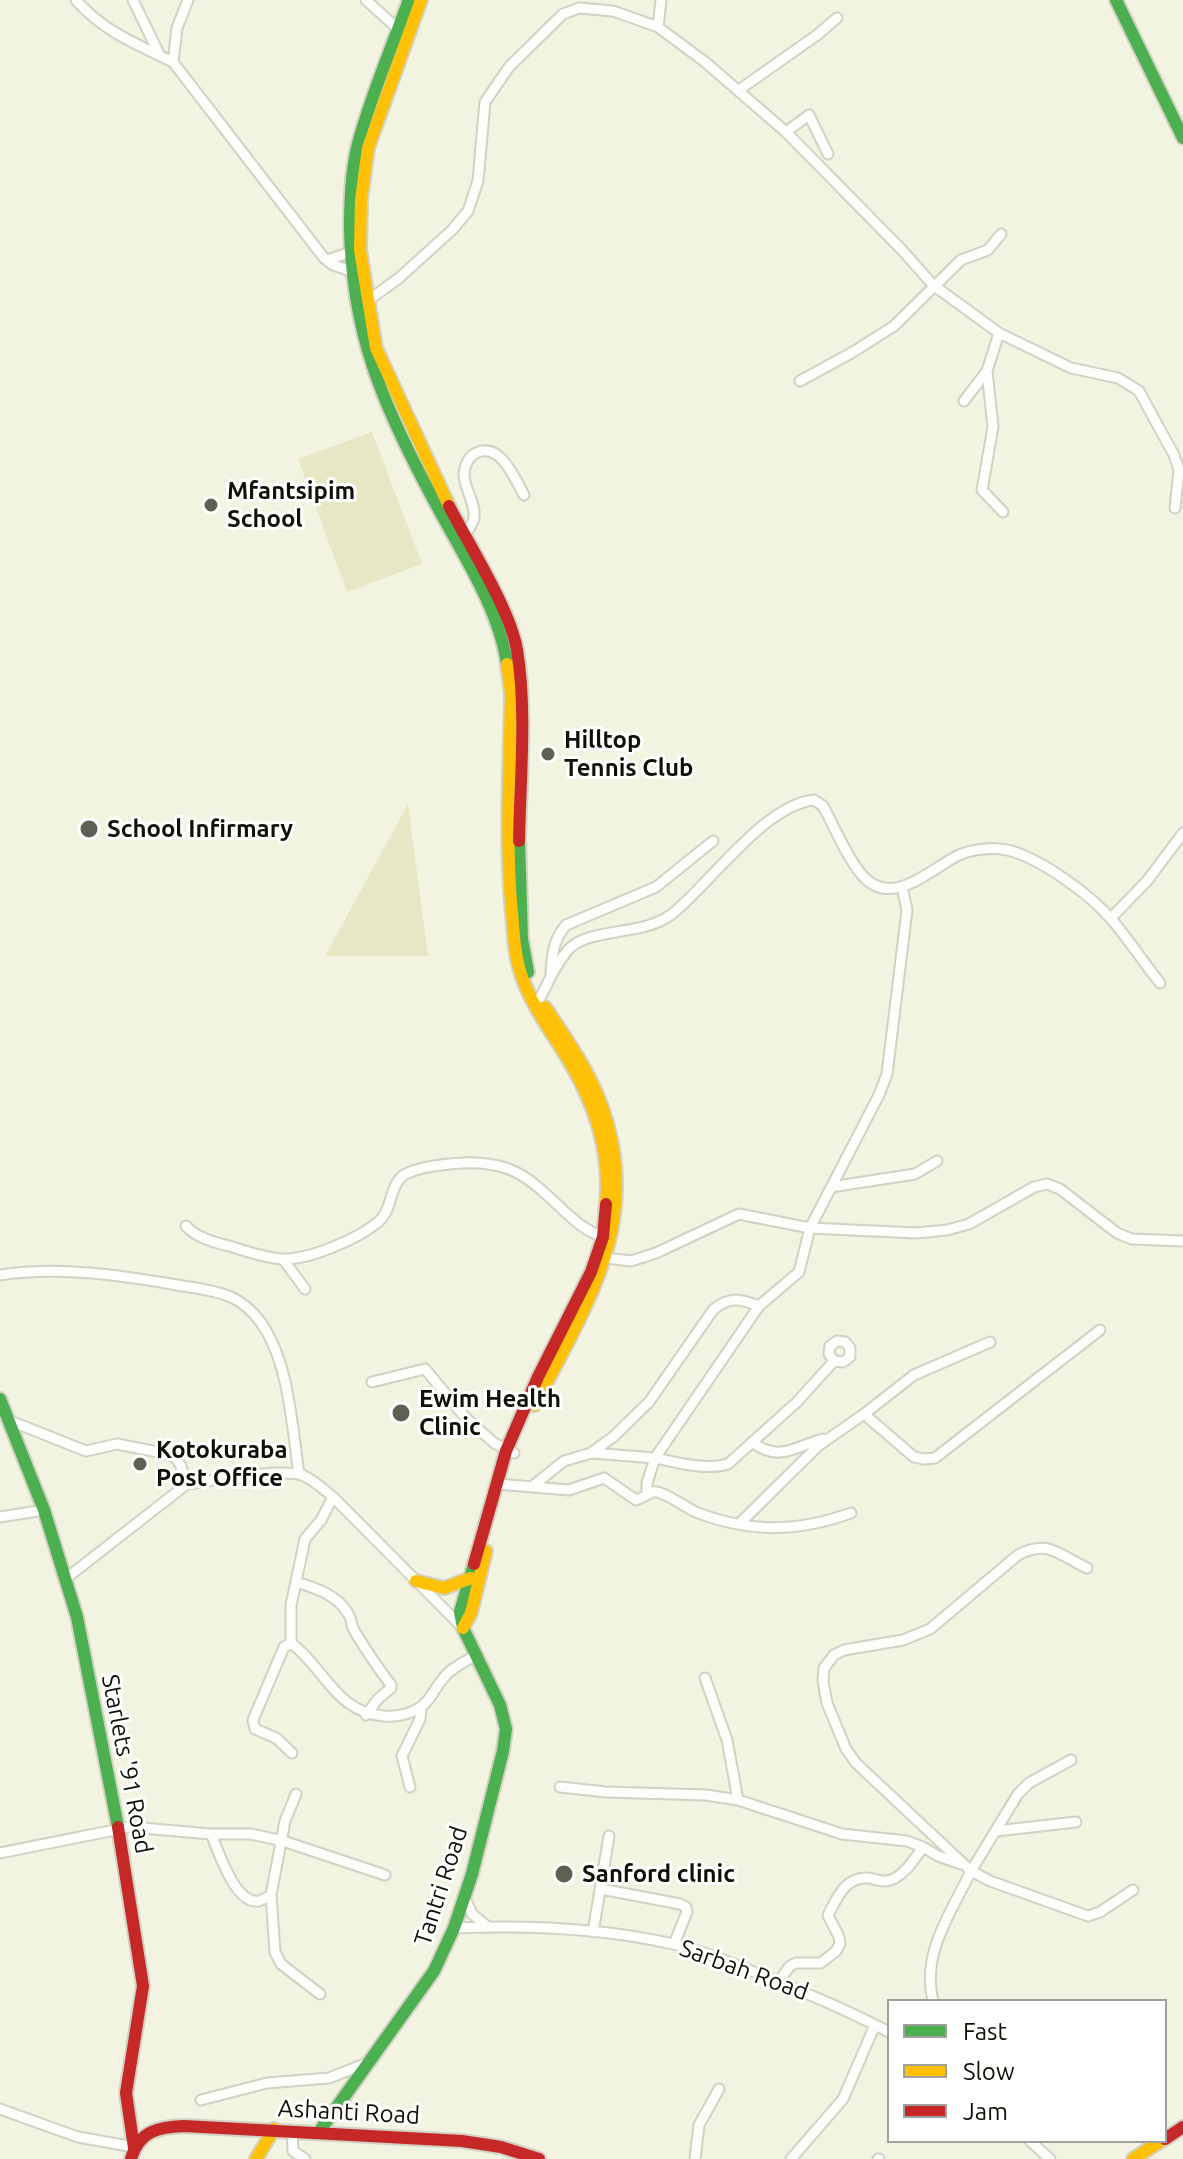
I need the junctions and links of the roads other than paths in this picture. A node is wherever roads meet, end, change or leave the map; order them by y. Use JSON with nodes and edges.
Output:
{"nodes":[{"id":1,"x":76,"y":0,"type":"edge"},
{"id":2,"x":133,"y":0,"type":"edge"},
{"id":3,"x":188,"y":0,"type":"edge"},
{"id":4,"x":366,"y":0,"type":"edge"},
{"id":5,"x":409,"y":0,"type":"edge"},
{"id":6,"x":421,"y":0,"type":"edge"},
{"id":7,"x":661,"y":0,"type":"edge"},
{"id":8,"x":1116,"y":0,"type":"edge"},
{"id":9,"x":837,"y":18,"type":"dead end"},
{"id":10,"x":658,"y":27,"type":"junction"},
{"id":11,"x":403,"y":33,"type":"junction"},
{"id":12,"x":160,"y":56,"type":"junction"},
{"id":13,"x":173,"y":62,"type":"junction"},
{"id":14,"x":739,"y":90,"type":"junction"},
{"id":15,"x":786,"y":132,"type":"junction"},
{"id":16,"x":1183,"y":138,"type":"edge"},
{"id":17,"x":828,"y":154,"type":"dead end"},
{"id":18,"x":1001,"y":234,"type":"dead end"},
{"id":19,"x":355,"y":251,"type":"junction"},
{"id":20,"x":327,"y":260,"type":"junction"},
{"id":21,"x":351,"y":271,"type":"junction"},
{"id":22,"x":933,"y":285,"type":"junction"},
{"id":23,"x":366,"y":302,"type":"junction"},
{"id":24,"x":999,"y":333,"type":"junction"},
{"id":25,"x":368,"y":338,"type":"junction"},
{"id":26,"x":987,"y":371,"type":"junction"},
{"id":27,"x":800,"y":381,"type":"dead end"},
{"id":28,"x":964,"y":401,"type":"dead end"},
{"id":29,"x":524,"y":495,"type":"dead end"},
{"id":30,"x":1175,"y":508,"type":"dead end"},
{"id":31,"x":1003,"y":512,"type":"dead end"},
{"id":32,"x":465,"y":535,"type":"junction"},
{"id":33,"x":1183,"y":833,"type":"edge"},
{"id":34,"x":713,"y":841,"type":"dead end"},
{"id":35,"x":902,"y":887,"type":"junction"},
{"id":36,"x":1111,"y":918,"type":"junction"},
{"id":37,"x":551,"y":974,"type":"junction"},
{"id":38,"x":1160,"y":983,"type":"dead end"},
{"id":39,"x":537,"y":1002,"type":"junction"},
{"id":40,"x":937,"y":1161,"type":"dead end"},
{"id":41,"x":831,"y":1187,"type":"junction"},
{"id":42,"x":186,"y":1226,"type":"dead end"},
{"id":43,"x":810,"y":1228,"type":"junction"},
{"id":44,"x":603,"y":1237,"type":"junction"},
{"id":45,"x":1183,"y":1241,"type":"edge"},
{"id":46,"x":606,"y":1258,"type":"junction"},
{"id":47,"x":283,"y":1259,"type":"junction"},
{"id":48,"x":0,"y":1275,"type":"edge"},
{"id":49,"x":305,"y":1289,"type":"dead end"},
{"id":50,"x":759,"y":1306,"type":"junction"},
{"id":51,"x":1100,"y":1330,"type":"dead end"},
{"id":52,"x":990,"y":1342,"type":"dead end"},
{"id":53,"x":834,"y":1361,"type":"dead end"},
{"id":54,"x":372,"y":1382,"type":"dead end"},
{"id":55,"x":0,"y":1399,"type":"edge"},
{"id":56,"x":864,"y":1414,"type":"junction"},
{"id":57,"x":8,"y":1420,"type":"junction"},
{"id":58,"x":828,"y":1438,"type":"junction"},
{"id":59,"x":752,"y":1442,"type":"junction"},
{"id":60,"x":510,"y":1452,"type":"junction"},
{"id":61,"x":591,"y":1453,"type":"junction"},
{"id":62,"x":655,"y":1458,"type":"junction"},
{"id":63,"x":299,"y":1474,"type":"junction"},
{"id":64,"x":187,"y":1484,"type":"junction"},
{"id":65,"x":500,"y":1485,"type":"junction"},
{"id":66,"x":534,"y":1485,"type":"junction"},
{"id":67,"x":647,"y":1495,"type":"junction"},
{"id":68,"x":333,"y":1497,"type":"junction"},
{"id":69,"x":44,"y":1510,"type":"junction"},
{"id":70,"x":851,"y":1513,"type":"dead end"},
{"id":71,"x":0,"y":1517,"type":"edge"},
{"id":72,"x":739,"y":1524,"type":"junction"},
{"id":73,"x":1087,"y":1568,"type":"dead end"},
{"id":74,"x":471,"y":1578,"type":"junction"},
{"id":75,"x":64,"y":1580,"type":"junction"},
{"id":76,"x":416,"y":1581,"type":"junction"},
{"id":77,"x":296,"y":1582,"type":"junction"},
{"id":78,"x":463,"y":1628,"type":"junction"},
{"id":79,"x":291,"y":1643,"type":"junction"},
{"id":80,"x":476,"y":1655,"type":"junction"},
{"id":81,"x":705,"y":1678,"type":"dead end"},
{"id":82,"x":421,"y":1708,"type":"junction"},
{"id":83,"x":366,"y":1715,"type":"junction"},
{"id":84,"x":292,"y":1753,"type":"dead end"},
{"id":85,"x":1071,"y":1760,"type":"dead end"},
{"id":86,"x":410,"y":1787,"type":"dead end"},
{"id":87,"x":560,"y":1787,"type":"dead end"},
{"id":88,"x":296,"y":1794,"type":"dead end"},
{"id":89,"x":738,"y":1800,"type":"junction"},
{"id":90,"x":1076,"y":1822,"type":"dead end"},
{"id":91,"x":118,"y":1829,"type":"junction"},
{"id":92,"x":996,"y":1831,"type":"junction"},
{"id":93,"x":211,"y":1834,"type":"junction"},
{"id":94,"x":609,"y":1836,"type":"dead end"},
{"id":95,"x":283,"y":1841,"type":"junction"},
{"id":96,"x":923,"y":1847,"type":"junction"},
{"id":97,"x":0,"y":1853,"type":"edge"},
{"id":98,"x":967,"y":1868,"type":"junction"},
{"id":99,"x":385,"y":1875,"type":"dead end"},
{"id":100,"x":601,"y":1889,"type":"junction"},
{"id":101,"x":1133,"y":1890,"type":"dead end"},
{"id":102,"x":271,"y":1895,"type":"junction"},
{"id":103,"x":464,"y":1896,"type":"junction"},
{"id":104,"x":488,"y":1927,"type":"junction"},
{"id":105,"x":454,"y":1928,"type":"junction"},
{"id":106,"x":593,"y":1932,"type":"junction"},
{"id":107,"x":674,"y":1944,"type":"junction"},
{"id":108,"x":778,"y":1982,"type":"junction"},
{"id":109,"x":320,"y":1994,"type":"dead end"},
{"id":110,"x":933,"y":1999,"type":"edge"},
{"id":111,"x":875,"y":2025,"type":"junction"},
{"id":112,"x":887,"y":2031,"type":"edge"},
{"id":113,"x":367,"y":2063,"type":"junction"},
{"id":114,"x":719,"y":2089,"type":"dead end"},
{"id":115,"x":201,"y":2100,"type":"dead end"},
{"id":116,"x":0,"y":2109,"type":"edge"},
{"id":117,"x":130,"y":2125,"type":"junction"},
{"id":118,"x":274,"y":2129,"type":"junction"},
{"id":119,"x":154,"y":2130,"type":"junction"},
{"id":120,"x":242,"y":2130,"type":"junction"},
{"id":121,"x":292,"y":2130,"type":"junction"},
{"id":122,"x":319,"y":2132,"type":"junction"},
{"id":123,"x":1032,"y":2143,"type":"edge"},
{"id":124,"x":1158,"y":2143,"type":"edge"},
{"id":125,"x":133,"y":2151,"type":"edge"},
{"id":126,"x":258,"y":2156,"type":"edge"},
{"id":127,"x":305,"y":2159,"type":"edge"},
{"id":128,"x":539,"y":2159,"type":"edge"},
{"id":129,"x":695,"y":2159,"type":"edge"},
{"id":130,"x":791,"y":2159,"type":"edge"},
{"id":131,"x":1050,"y":2159,"type":"edge"},
{"id":132,"x":1133,"y":2159,"type":"edge"}],
"edges":[{"from":1,"to":12,"type":"street"},
{"from":2,"to":12,"type":"street"},
{"from":3,"to":13,"type":"street"},
{"from":4,"to":11,"type":"street"},
{"from":5,"to":11,"type":"main road"},
{"from":6,"to":11,"type":"main road"},
{"from":7,"to":10,"type":"street"},
{"from":8,"to":16,"type":"main road"},
{"from":9,"to":14,"type":"street"},
{"from":10,"to":14,"type":"street"},
{"from":10,"to":23,"type":"street"},
{"from":11,"to":19,"type":"main road"},
{"from":12,"to":13,"type":"street"},
{"from":13,"to":20,"type":"street"},
{"from":14,"to":15,"type":"street"},
{"from":15,"to":17,"type":"street"},
{"from":15,"to":22,"type":"street"},
{"from":18,"to":22,"type":"street"},
{"from":19,"to":20,"type":"street"},
{"from":19,"to":21,"type":"main road"},
{"from":19,"to":23,"type":"main road"},
{"from":20,"to":21,"type":"street"},
{"from":21,"to":25,"type":"main road"},
{"from":22,"to":24,"type":"street"},
{"from":22,"to":27,"type":"street"},
{"from":23,"to":25,"type":"main road"},
{"from":24,"to":26,"type":"street"},
{"from":24,"to":30,"type":"street"},
{"from":25,"to":32,"type":"main road"},
{"from":25,"to":39,"type":"main road"},
{"from":26,"to":28,"type":"street"},
{"from":26,"to":31,"type":"street"},
{"from":29,"to":32,"type":"street"},
{"from":32,"to":39,"type":"main road"},
{"from":33,"to":36,"type":"street"},
{"from":34,"to":37,"type":"street"},
{"from":35,"to":36,"type":"street"},
{"from":35,"to":37,"type":"street"},
{"from":35,"to":41,"type":"street"},
{"from":36,"to":38,"type":"street"},
{"from":37,"to":39,"type":"street"},
{"from":39,"to":44,"type":"main road"},
{"from":39,"to":46,"type":"main road"},
{"from":40,"to":41,"type":"street"},
{"from":41,"to":43,"type":"street"},
{"from":42,"to":47,"type":"street"},
{"from":43,"to":45,"type":"street"},
{"from":43,"to":46,"type":"street"},
{"from":43,"to":50,"type":"street"},
{"from":44,"to":47,"type":"street"},
{"from":44,"to":60,"type":"main road"},
{"from":46,"to":60,"type":"main road"},
{"from":47,"to":49,"type":"street"},
{"from":48,"to":63,"type":"street"},
{"from":50,"to":61,"type":"street"},
{"from":50,"to":62,"type":"street"},
{"from":51,"to":56,"type":"street"},
{"from":52,"to":56,"type":"street"},
{"from":53,"to":59,"type":"street"},
{"from":54,"to":60,"type":"street"},
{"from":55,"to":57,"type":"main road","name":"Starlets '91 Road"},
{"from":56,"to":58,"type":"street"},
{"from":57,"to":64,"type":"street"},
{"from":57,"to":69,"type":"main road","name":"Starlets '91 Road"},
{"from":58,"to":59,"type":"street"},
{"from":58,"to":72,"type":"street"},
{"from":59,"to":62,"type":"street"},
{"from":60,"to":65,"type":"main road"},
{"from":61,"to":62,"type":"street"},
{"from":61,"to":66,"type":"street"},
{"from":62,"to":67,"type":"street"},
{"from":63,"to":64,"type":"street"},
{"from":63,"to":68,"type":"street"},
{"from":64,"to":75,"type":"street"},
{"from":65,"to":66,"type":"street"},
{"from":65,"to":74,"type":"main road"},
{"from":65,"to":78,"type":"main road"},
{"from":66,"to":67,"type":"street"},
{"from":67,"to":72,"type":"street"},
{"from":68,"to":76,"type":"street"},
{"from":68,"to":77,"type":"street"},
{"from":69,"to":71,"type":"street"},
{"from":69,"to":75,"type":"main road","name":"Starlets '91 Road"},
{"from":70,"to":72,"type":"street"},
{"from":73,"to":98,"type":"street"},
{"from":74,"to":76,"type":"main road"},
{"from":74,"to":78,"type":"main road"},
{"from":75,"to":91,"type":"main road","name":"Starlets '91 Road"},
{"from":76,"to":78,"type":"street"},
{"from":77,"to":79,"type":"street"},
{"from":77,"to":83,"type":"street"},
{"from":78,"to":80,"type":"main road","name":"Tantri Road"},
{"from":79,"to":83,"type":"street"},
{"from":79,"to":84,"type":"street"},
{"from":80,"to":82,"type":"street"},
{"from":80,"to":103,"type":"main road","name":"Tantri Road"},
{"from":81,"to":89,"type":"street"},
{"from":82,"to":83,"type":"street"},
{"from":82,"to":86,"type":"street"},
{"from":85,"to":92,"type":"street"},
{"from":87,"to":89,"type":"street"},
{"from":88,"to":95,"type":"street"},
{"from":89,"to":96,"type":"street"},
{"from":90,"to":92,"type":"street"},
{"from":91,"to":93,"type":"street"},
{"from":91,"to":97,"type":"street"},
{"from":91,"to":117,"type":"main road","name":"Starlets '91 Road"},
{"from":92,"to":98,"type":"street"},
{"from":93,"to":95,"type":"street"},
{"from":93,"to":102,"type":"street"},
{"from":94,"to":100,"type":"street"},
{"from":95,"to":99,"type":"street"},
{"from":95,"to":102,"type":"street"},
{"from":96,"to":98,"type":"street"},
{"from":96,"to":108,"type":"street"},
{"from":98,"to":101,"type":"street"},
{"from":98,"to":110,"type":"street"},
{"from":100,"to":106,"type":"street"},
{"from":100,"to":107,"type":"street"},
{"from":102,"to":109,"type":"street"},
{"from":103,"to":104,"type":"street"},
{"from":103,"to":105,"type":"main road","name":"Tantri Road"},
{"from":104,"to":105,"type":"street","name":"Sarbah Road"},
{"from":104,"to":106,"type":"street","name":"Sarbah Road"},
{"from":105,"to":113,"type":"main road","name":"Tantri Road"},
{"from":106,"to":107,"type":"street","name":"Sarbah Road"},
{"from":107,"to":108,"type":"street","name":"Sarbah Road"},
{"from":108,"to":111,"type":"street","name":"Sarbah Road"},
{"from":111,"to":112,"type":"street","name":"Sarbah Road"},
{"from":111,"to":130,"type":"street"},
{"from":113,"to":115,"type":"street"},
{"from":113,"to":122,"type":"main road","name":"Tantri Road"},
{"from":114,"to":129,"type":"street"},
{"from":116,"to":125,"type":"street"},
{"from":117,"to":119,"type":"main road","name":"Ashanti Road"},
{"from":117,"to":125,"type":"main road","name":"Starlets '91 Road"},
{"from":118,"to":120,"type":"main road","name":"Ashanti Road"},
{"from":118,"to":121,"type":"main road","name":"Ashanti Road"},
{"from":118,"to":126,"type":"main road"},
{"from":119,"to":120,"type":"main road","name":"Ashanti Road"},
{"from":119,"to":125,"type":"main road"},
{"from":120,"to":126,"type":"main road"},
{"from":121,"to":122,"type":"main road","name":"Ashanti Road"},
{"from":121,"to":127,"type":"street"},
{"from":122,"to":128,"type":"main road","name":"Ashanti Road"},
{"from":123,"to":131,"type":"street"},
{"from":124,"to":132,"type":"main road"}]}
